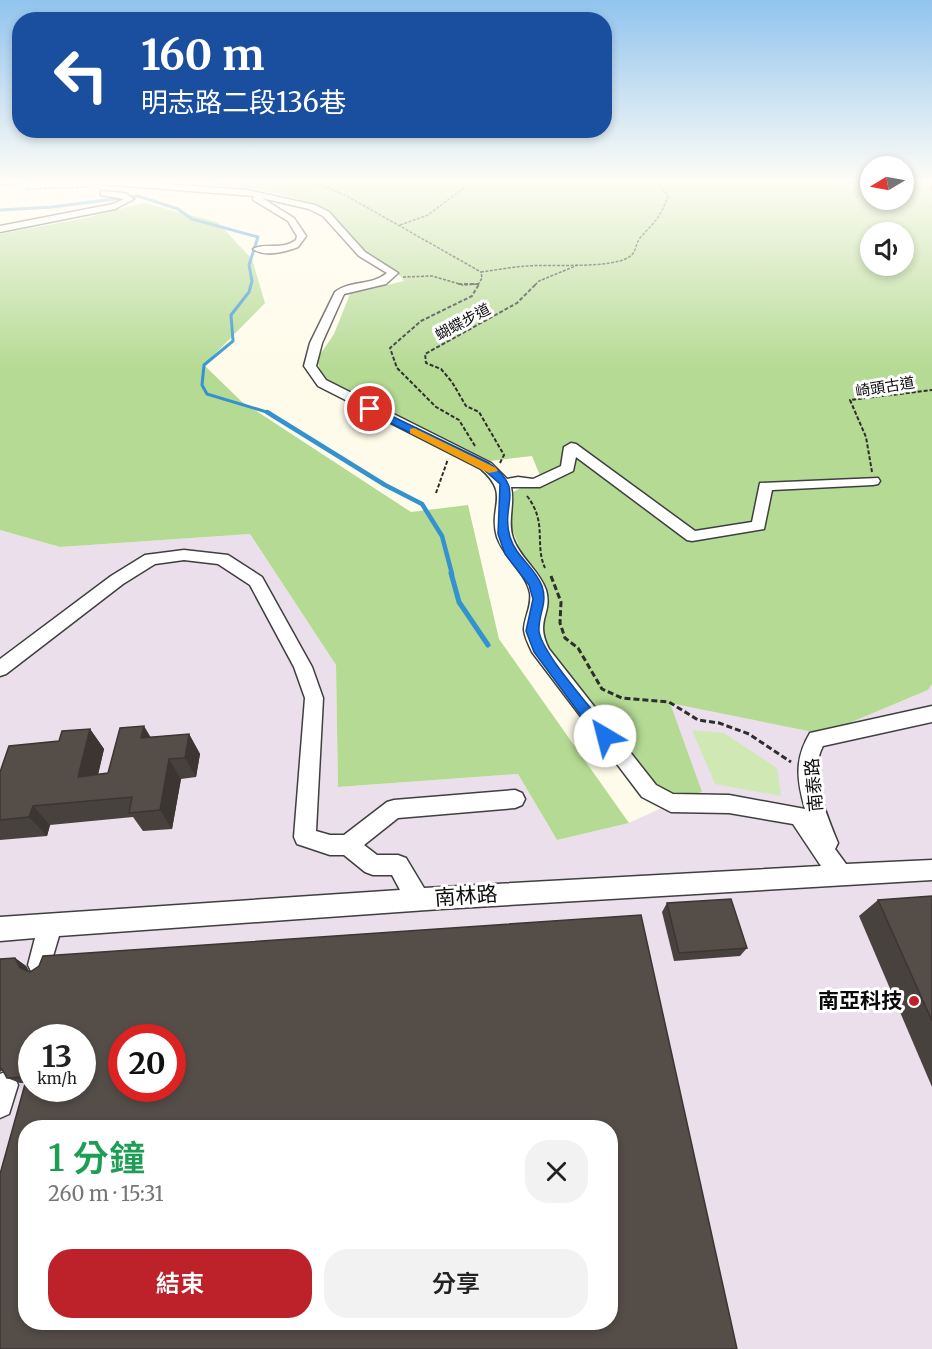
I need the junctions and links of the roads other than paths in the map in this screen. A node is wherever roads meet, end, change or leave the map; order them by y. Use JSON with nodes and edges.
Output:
{"nodes":[{"id":1,"x":296,"y":245,"type":"edge"},
{"id":2,"x":354,"y":245,"type":"edge"},
{"id":3,"x":258,"y":249,"type":"dead end"},
{"id":4,"x":498,"y":476,"type":"junction"},
{"id":5,"x":873,"y":481,"type":"road end"},
{"id":6,"x":0,"y":669,"type":"edge"},
{"id":7,"x":932,"y":714,"type":"edge"},
{"id":8,"x":515,"y":799,"type":"dead end"},
{"id":9,"x":348,"y":845,"type":"junction"},
{"id":10,"x":932,"y":870,"type":"edge"},
{"id":11,"x":840,"y":874,"type":"junction"},
{"id":12,"x":418,"y":899,"type":"junction"},
{"id":13,"x":50,"y":925,"type":"junction"},
{"id":14,"x":0,"y":929,"type":"edge"},
{"id":15,"x":40,"y":965,"type":"edge"}],
"edges":[{"from":1,"to":3,"type":"street"},
{"from":2,"to":4,"type":"street"},
{"from":4,"to":5,"type":"street"},
{"from":4,"to":11,"type":"street"},
{"from":6,"to":9,"type":"street"},
{"from":7,"to":11,"type":"street","name":"南泰路"},
{"from":8,"to":9,"type":"street"},
{"from":9,"to":12,"type":"street"},
{"from":10,"to":11,"type":"street","name":"南林路"},
{"from":11,"to":12,"type":"street","name":"南林路"},
{"from":12,"to":13,"type":"street","name":"南林路"},
{"from":13,"to":14,"type":"street","name":"南林路"},
{"from":13,"to":15,"type":"street"}]}
